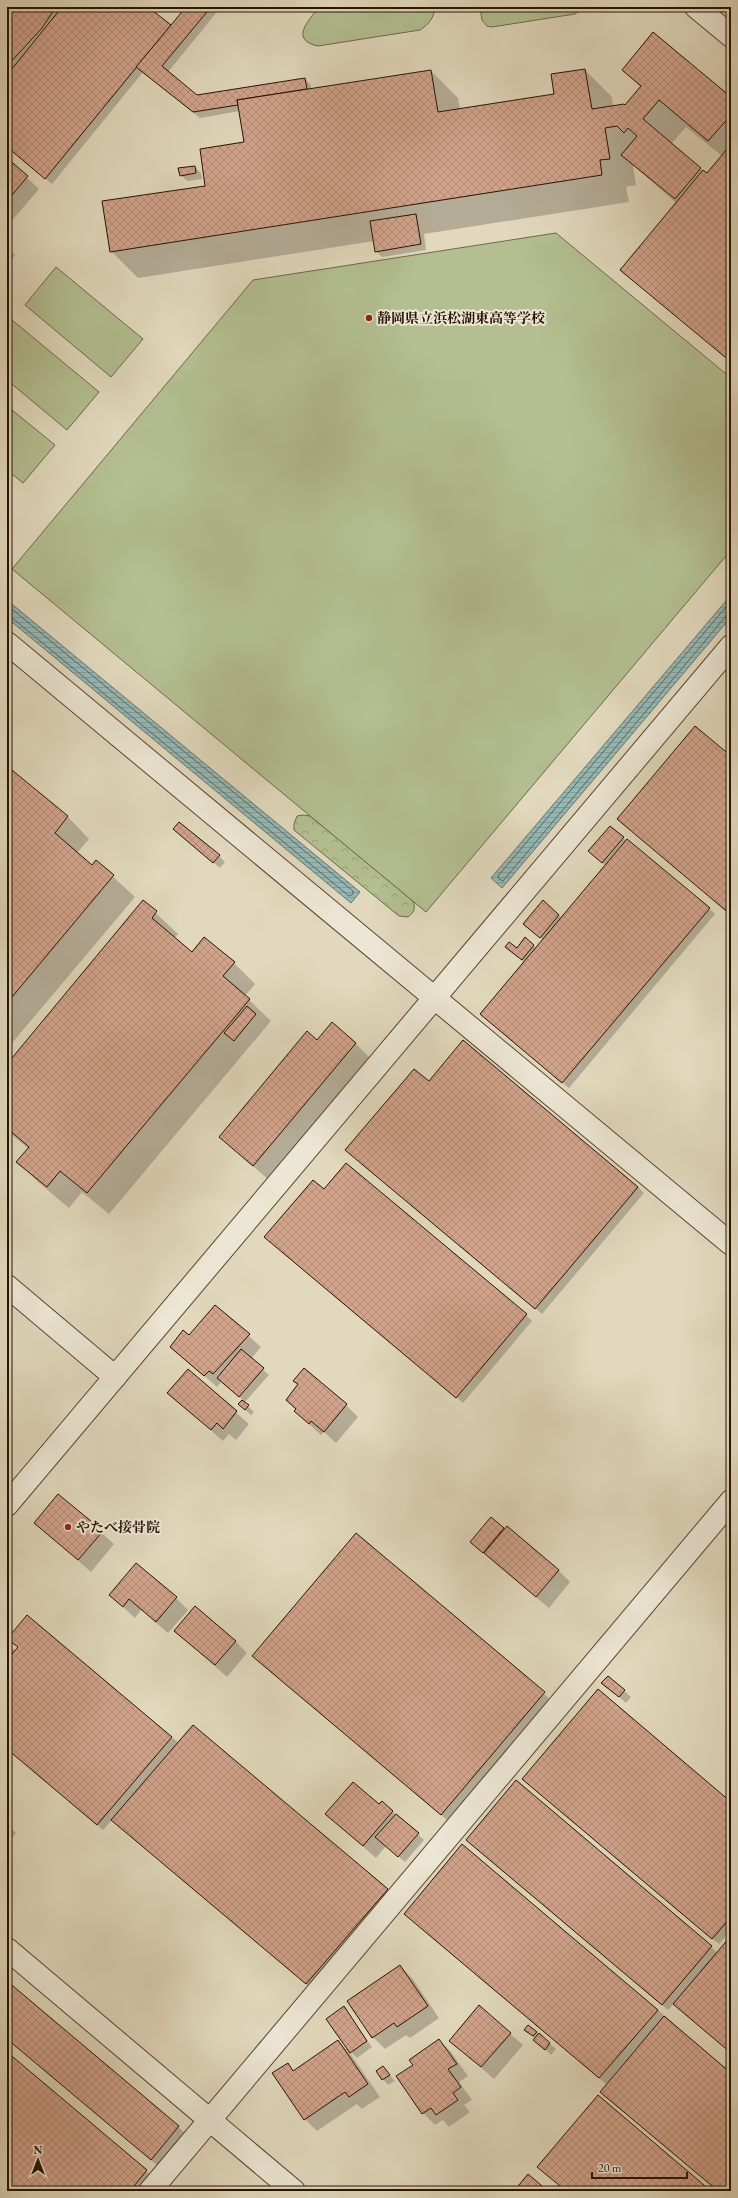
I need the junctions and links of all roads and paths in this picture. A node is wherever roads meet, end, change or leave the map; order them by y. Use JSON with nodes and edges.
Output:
{"nodes":[{"id":1,"x":696,"y":7,"type":"edge"},
{"id":2,"x":731,"y":36,"type":"edge"},
{"id":3,"x":7,"y":643,"type":"edge"},
{"id":4,"x":731,"y":646,"type":"edge"},
{"id":5,"x":436,"y":996,"type":"junction"},
{"id":6,"x":731,"y":1244,"type":"edge"},
{"id":7,"x":7,"y":1286,"type":"edge"},
{"id":8,"x":115,"y":1377,"type":"junction"},
{"id":9,"x":731,"y":1501,"type":"edge"},
{"id":10,"x":7,"y":1505,"type":"edge"},
{"id":11,"x":7,"y":1949,"type":"edge"},
{"id":12,"x":210,"y":2120,"type":"junction"},
{"id":13,"x":150,"y":2191,"type":"edge"},
{"id":14,"x":294,"y":2191,"type":"edge"}],
"edges":[{"from":1,"to":2,"type":"street"},
{"from":3,"to":5,"type":"street"},
{"from":4,"to":5,"type":"street"},
{"from":5,"to":6,"type":"street"},
{"from":5,"to":8,"type":"street"},
{"from":7,"to":8,"type":"street"},
{"from":8,"to":10,"type":"street"},
{"from":9,"to":12,"type":"street"},
{"from":11,"to":12,"type":"street"},
{"from":12,"to":13,"type":"street"},
{"from":12,"to":14,"type":"street"}]}
